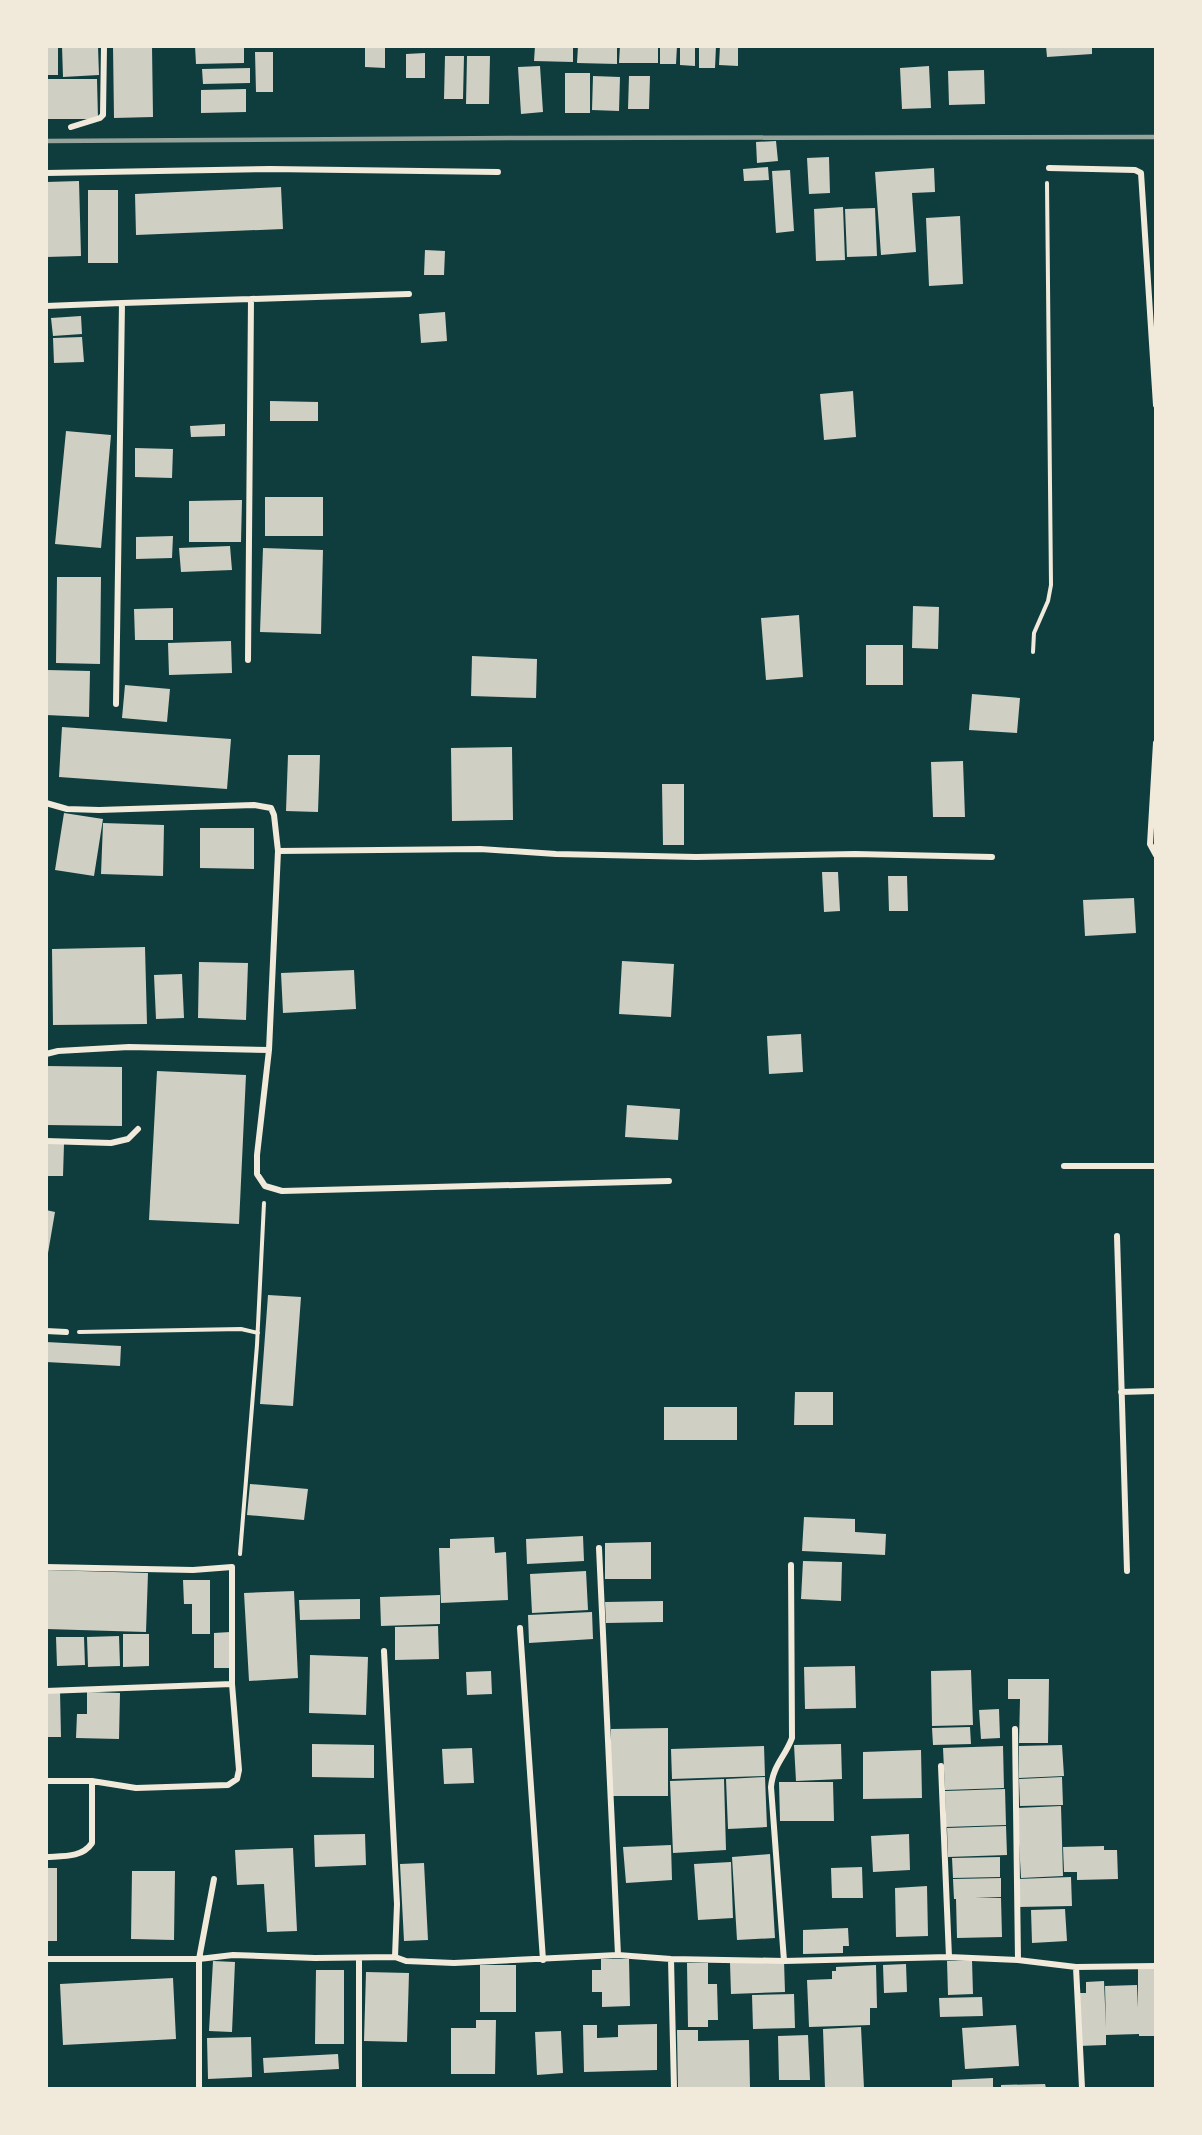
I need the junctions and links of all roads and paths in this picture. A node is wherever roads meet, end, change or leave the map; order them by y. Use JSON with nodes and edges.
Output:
{"nodes":[{"id":1,"x":105,"y":46,"type":"edge"},
{"id":2,"x":71,"y":127,"type":"dead end"},
{"id":3,"x":1049,"y":168,"type":"joint"},
{"id":4,"x":498,"y":172,"type":"dead end"},
{"id":5,"x":46,"y":173,"type":"edge"},
{"id":6,"x":409,"y":294,"type":"dead end"},
{"id":7,"x":251,"y":299,"type":"junction"},
{"id":8,"x":122,"y":303,"type":"junction"},
{"id":9,"x":46,"y":306,"type":"edge"},
{"id":10,"x":1155,"y":405,"type":"edge"},
{"id":11,"x":1033,"y":652,"type":"dead end"},
{"id":12,"x":248,"y":660,"type":"dead end"},
{"id":13,"x":116,"y":704,"type":"dead end"},
{"id":14,"x":1155,"y":743,"type":"edge"},
{"id":15,"x":46,"y":803,"type":"edge"},
{"id":16,"x":278,"y":851,"type":"junction"},
{"id":17,"x":1155,"y":855,"type":"edge"},
{"id":18,"x":992,"y":857,"type":"dead end"},
{"id":19,"x":269,"y":1050,"type":"junction"},
{"id":20,"x":46,"y":1054,"type":"edge"},
{"id":21,"x":138,"y":1129,"type":"dead end"},
{"id":22,"x":46,"y":1141,"type":"edge"},
{"id":23,"x":1064,"y":1166,"type":"dead end"},
{"id":24,"x":1155,"y":1166,"type":"edge"},
{"id":25,"x":669,"y":1181,"type":"dead end"},
{"id":26,"x":265,"y":1186,"type":"junction"},
{"id":27,"x":1117,"y":1236,"type":"dead end"},
{"id":28,"x":46,"y":1331,"type":"edge"},
{"id":29,"x":66,"y":1332,"type":"joint"},
{"id":30,"x":258,"y":1333,"type":"junction"},
{"id":31,"x":1155,"y":1391,"type":"edge"},
{"id":32,"x":1122,"y":1392,"type":"junction"},
{"id":33,"x":599,"y":1548,"type":"dead end"},
{"id":34,"x":791,"y":1565,"type":"dead end"},
{"id":35,"x":46,"y":1567,"type":"edge"},
{"id":36,"x":232,"y":1568,"type":"junction"},
{"id":37,"x":1127,"y":1571,"type":"dead end"},
{"id":38,"x":520,"y":1628,"type":"dead end"},
{"id":39,"x":384,"y":1651,"type":"dead end"},
{"id":40,"x":232,"y":1684,"type":"junction"},
{"id":41,"x":46,"y":1691,"type":"edge"},
{"id":42,"x":1015,"y":1729,"type":"dead end"},
{"id":43,"x":941,"y":1767,"type":"dead end"},
{"id":44,"x":46,"y":1780,"type":"edge"},
{"id":45,"x":93,"y":1781,"type":"junction"},
{"id":46,"x":46,"y":1857,"type":"edge"},
{"id":47,"x":214,"y":1879,"type":"dead end"},
{"id":48,"x":618,"y":1955,"type":"junction"},
{"id":49,"x":394,"y":1957,"type":"junction"},
{"id":50,"x":949,"y":1957,"type":"junction"},
{"id":51,"x":359,"y":1958,"type":"junction"},
{"id":52,"x":46,"y":1959,"type":"edge"},
{"id":53,"x":199,"y":1959,"type":"junction"},
{"id":54,"x":671,"y":1959,"type":"junction"},
{"id":55,"x":543,"y":1960,"type":"junction"},
{"id":56,"x":1018,"y":1960,"type":"junction"},
{"id":57,"x":784,"y":1961,"type":"junction"},
{"id":58,"x":1155,"y":1966,"type":"edge"},
{"id":59,"x":1076,"y":1967,"type":"junction"},
{"id":60,"x":199,"y":2088,"type":"edge"},
{"id":61,"x":359,"y":2088,"type":"edge"},
{"id":62,"x":674,"y":2088,"type":"edge"},
{"id":63,"x":1082,"y":2088,"type":"edge"}],
"edges":[{"from":1,"to":2,"type":"street"},
{"from":3,"to":10,"type":"street"},
{"from":3,"to":11,"type":"path"},
{"from":4,"to":5,"type":"street"},
{"from":6,"to":7,"type":"street"},
{"from":7,"to":8,"type":"street"},
{"from":7,"to":12,"type":"street"},
{"from":8,"to":9,"type":"street"},
{"from":8,"to":13,"type":"street"},
{"from":14,"to":17,"type":"street"},
{"from":15,"to":16,"type":"street"},
{"from":16,"to":18,"type":"street"},
{"from":16,"to":19,"type":"street"},
{"from":19,"to":20,"type":"street"},
{"from":19,"to":26,"type":"street"},
{"from":21,"to":22,"type":"street"},
{"from":23,"to":24,"type":"street"},
{"from":25,"to":26,"type":"street"},
{"from":26,"to":30,"type":"path"},
{"from":27,"to":32,"type":"street"},
{"from":28,"to":29,"type":"street"},
{"from":29,"to":30,"type":"path"},
{"from":30,"to":36,"type":"path"},
{"from":31,"to":32,"type":"street"},
{"from":32,"to":37,"type":"street"},
{"from":33,"to":48,"type":"street"},
{"from":34,"to":57,"type":"street"},
{"from":35,"to":36,"type":"street"},
{"from":36,"to":40,"type":"street"},
{"from":38,"to":55,"type":"street"},
{"from":39,"to":49,"type":"street"},
{"from":40,"to":41,"type":"street"},
{"from":40,"to":45,"type":"street"},
{"from":42,"to":56,"type":"street"},
{"from":43,"to":50,"type":"street"},
{"from":44,"to":45,"type":"street"},
{"from":45,"to":46,"type":"street"},
{"from":47,"to":53,"type":"street"},
{"from":48,"to":54,"type":"street"},
{"from":48,"to":55,"type":"street"},
{"from":49,"to":51,"type":"street"},
{"from":49,"to":55,"type":"street"},
{"from":50,"to":56,"type":"street"},
{"from":50,"to":57,"type":"street"},
{"from":51,"to":53,"type":"street"},
{"from":51,"to":61,"type":"street"},
{"from":52,"to":53,"type":"street"},
{"from":53,"to":60,"type":"street"},
{"from":54,"to":57,"type":"street"},
{"from":54,"to":62,"type":"street"},
{"from":56,"to":59,"type":"street"},
{"from":58,"to":59,"type":"street"},
{"from":59,"to":63,"type":"street"}]}
